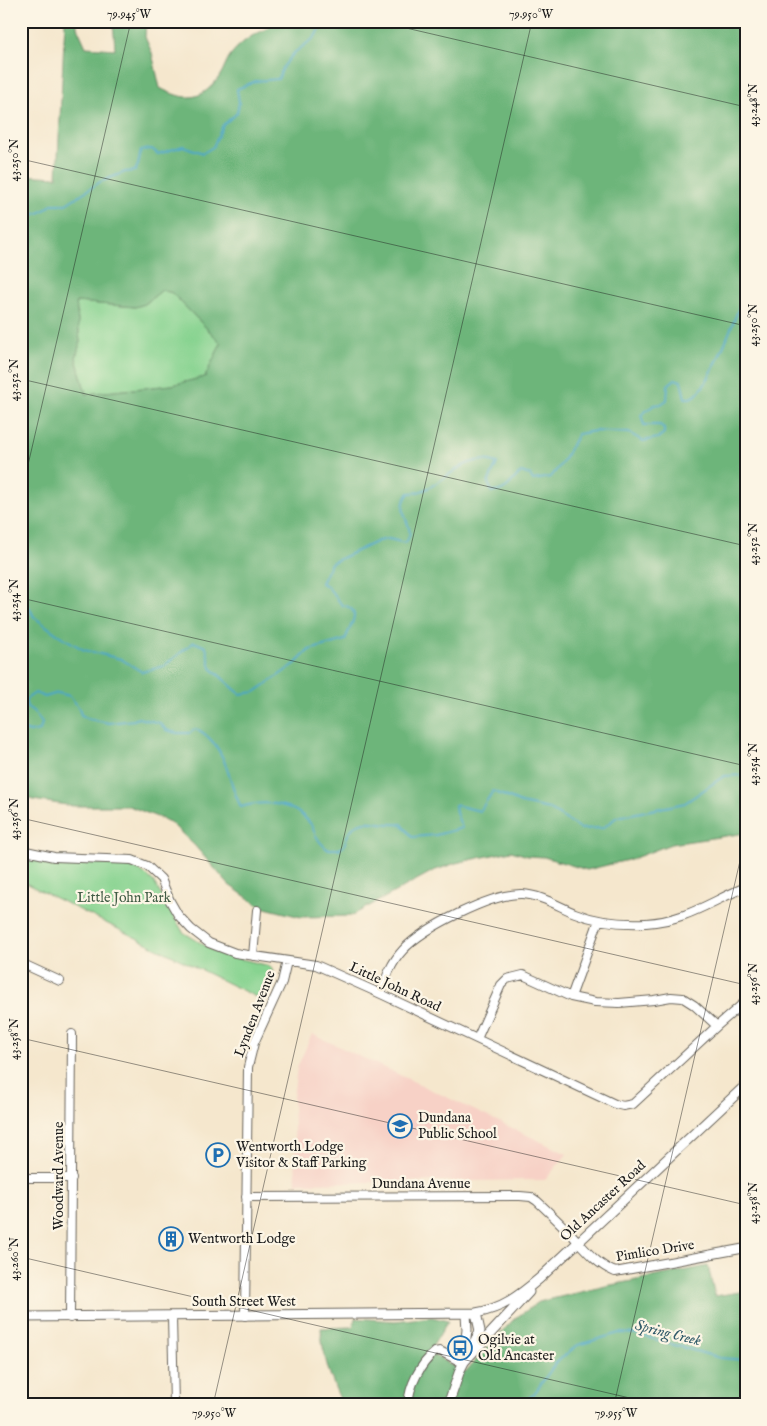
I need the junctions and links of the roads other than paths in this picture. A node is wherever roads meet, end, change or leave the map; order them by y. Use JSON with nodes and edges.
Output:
{"nodes":[{"id":1,"x":21,"y":850,"type":"edge"},
{"id":2,"x":746,"y":887,"type":"edge"},
{"id":3,"x":257,"y":910,"type":"dead end"},
{"id":4,"x":599,"y":920,"type":"junction"},
{"id":5,"x":253,"y":956,"type":"junction"},
{"id":6,"x":287,"y":961,"type":"junction"},
{"id":7,"x":21,"y":963,"type":"edge"},
{"id":8,"x":60,"y":981,"type":"dead end"},
{"id":9,"x":381,"y":994,"type":"junction"},
{"id":10,"x":571,"y":996,"type":"junction"},
{"id":11,"x":746,"y":1001,"type":"edge"},
{"id":12,"x":716,"y":1026,"type":"junction"},
{"id":13,"x":72,"y":1034,"type":"dead end"},
{"id":14,"x":477,"y":1039,"type":"junction"},
{"id":15,"x":746,"y":1085,"type":"edge"},
{"id":16,"x":21,"y":1178,"type":"edge"},
{"id":17,"x":72,"y":1178,"type":"junction"},
{"id":18,"x":246,"y":1198,"type":"junction"},
{"id":19,"x":578,"y":1243,"type":"junction"},
{"id":20,"x":746,"y":1248,"type":"edge"},
{"id":21,"x":540,"y":1278,"type":"junction"},
{"id":22,"x":471,"y":1313,"type":"junction"},
{"id":23,"x":245,"y":1316,"type":"junction"},
{"id":24,"x":21,"y":1317,"type":"edge"},
{"id":25,"x":172,"y":1317,"type":"junction"},
{"id":26,"x":70,"y":1318,"type":"junction"},
{"id":27,"x":463,"y":1363,"type":"junction"},
{"id":28,"x":174,"y":1405,"type":"edge"},
{"id":29,"x":408,"y":1405,"type":"edge"},
{"id":30,"x":448,"y":1405,"type":"edge"}],
"edges":[{"from":1,"to":5,"type":"street","name":"Little John Road"},
{"from":2,"to":4,"type":"street"},
{"from":3,"to":5,"type":"street","name":"Lynden Avenue"},
{"from":4,"to":9,"type":"street"},
{"from":4,"to":10,"type":"street"},
{"from":5,"to":6,"type":"street","name":"Little John Road"},
{"from":6,"to":9,"type":"street","name":"Little John Road"},
{"from":6,"to":18,"type":"street","name":"Lynden Avenue"},
{"from":7,"to":8,"type":"street"},
{"from":9,"to":14,"type":"street","name":"Little John Road"},
{"from":10,"to":12,"type":"street"},
{"from":10,"to":14,"type":"street"},
{"from":11,"to":12,"type":"street","name":"Little John Road"},
{"from":12,"to":14,"type":"street","name":"Little John Road"},
{"from":13,"to":17,"type":"street","name":"Woodward Avenue"},
{"from":15,"to":19,"type":"street","name":"Old Ancaster Road"},
{"from":16,"to":17,"type":"street"},
{"from":17,"to":26,"type":"street","name":"Woodward Avenue"},
{"from":18,"to":19,"type":"street","name":"Dundana Avenue"},
{"from":18,"to":23,"type":"street","name":"Lynden Avenue"},
{"from":19,"to":20,"type":"street","name":"Pimlico Drive"},
{"from":19,"to":21,"type":"street","name":"Old Ancaster Road"},
{"from":21,"to":22,"type":"street","name":"Old Ancaster Road"},
{"from":21,"to":27,"type":"street"},
{"from":22,"to":23,"type":"street","name":"South Street West"},
{"from":22,"to":27,"type":"street"},
{"from":22,"to":27,"type":"street"},
{"from":23,"to":25,"type":"street","name":"South Street West"},
{"from":24,"to":26,"type":"street","name":"South Street West"},
{"from":25,"to":26,"type":"street","name":"South Street West"},
{"from":25,"to":28,"type":"street"},
{"from":27,"to":29,"type":"street"},
{"from":27,"to":30,"type":"street"}]}
